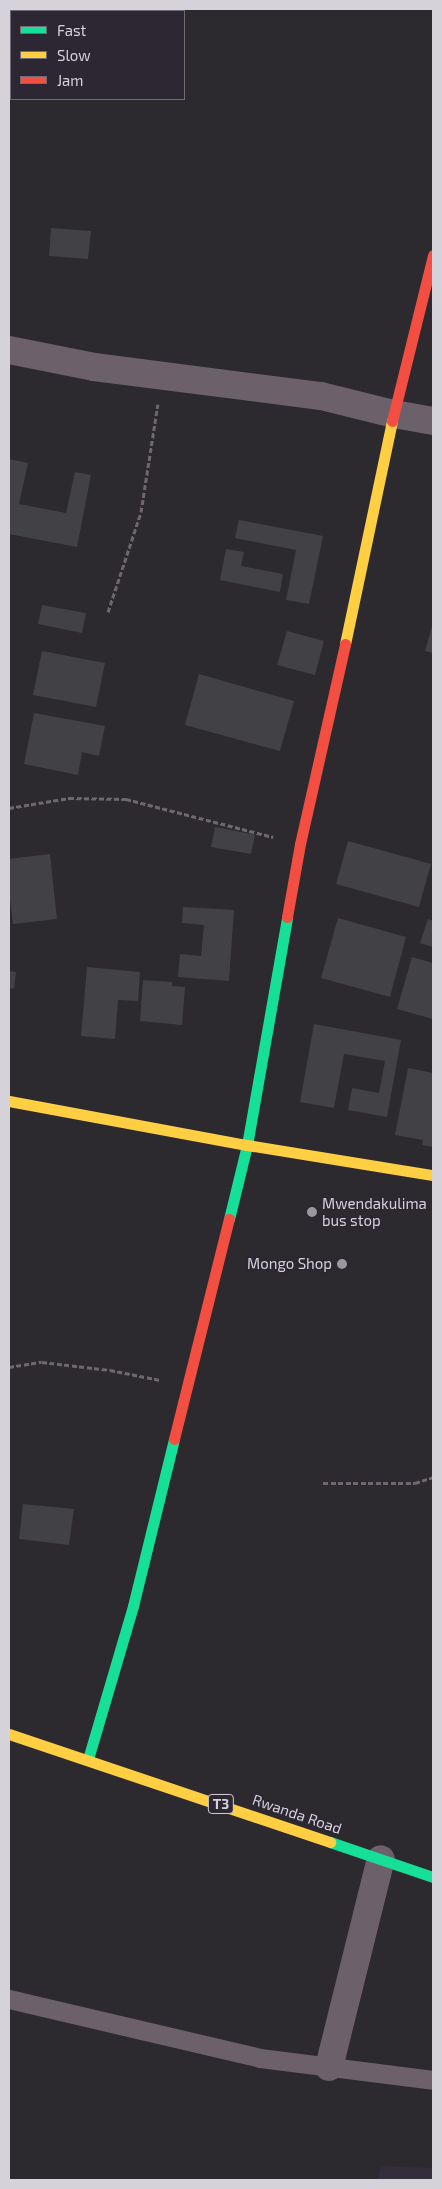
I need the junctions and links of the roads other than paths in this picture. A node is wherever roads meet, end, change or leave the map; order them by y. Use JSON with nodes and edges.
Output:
{"nodes":[{"id":1,"x":433,"y":254,"type":"edge"},
{"id":2,"x":9,"y":350,"type":"edge"},
{"id":3,"x":394,"y":414,"type":"junction"},
{"id":4,"x":433,"y":421,"type":"edge"},
{"id":5,"x":9,"y":1101,"type":"edge"},
{"id":6,"x":247,"y":1145,"type":"junction"},
{"id":7,"x":433,"y":1175,"type":"edge"},
{"id":8,"x":9,"y":1734,"type":"edge"},
{"id":9,"x":88,"y":1759,"type":"junction"},
{"id":10,"x":382,"y":1859,"type":"junction"},
{"id":11,"x":433,"y":1877,"type":"edge"},
{"id":12,"x":9,"y":2000,"type":"edge"},
{"id":13,"x":330,"y":2067,"type":"junction"},
{"id":14,"x":433,"y":2080,"type":"edge"}],
"edges":[{"from":1,"to":3,"type":"main road"},
{"from":2,"to":3,"type":"street"},
{"from":3,"to":4,"type":"street"},
{"from":3,"to":6,"type":"main road"},
{"from":5,"to":6,"type":"main road"},
{"from":6,"to":7,"type":"main road"},
{"from":6,"to":9,"type":"main road"},
{"from":8,"to":9,"type":"main road","name":"Rwanda Road","number":"T3"},
{"from":9,"to":10,"type":"main road","name":"Rwanda Road","number":"T3"},
{"from":10,"to":11,"type":"main road","name":"Rwanda Road","number":"T3"},
{"from":10,"to":13,"type":"street"},
{"from":12,"to":13,"type":"lane"},
{"from":13,"to":14,"type":"lane"}]}
